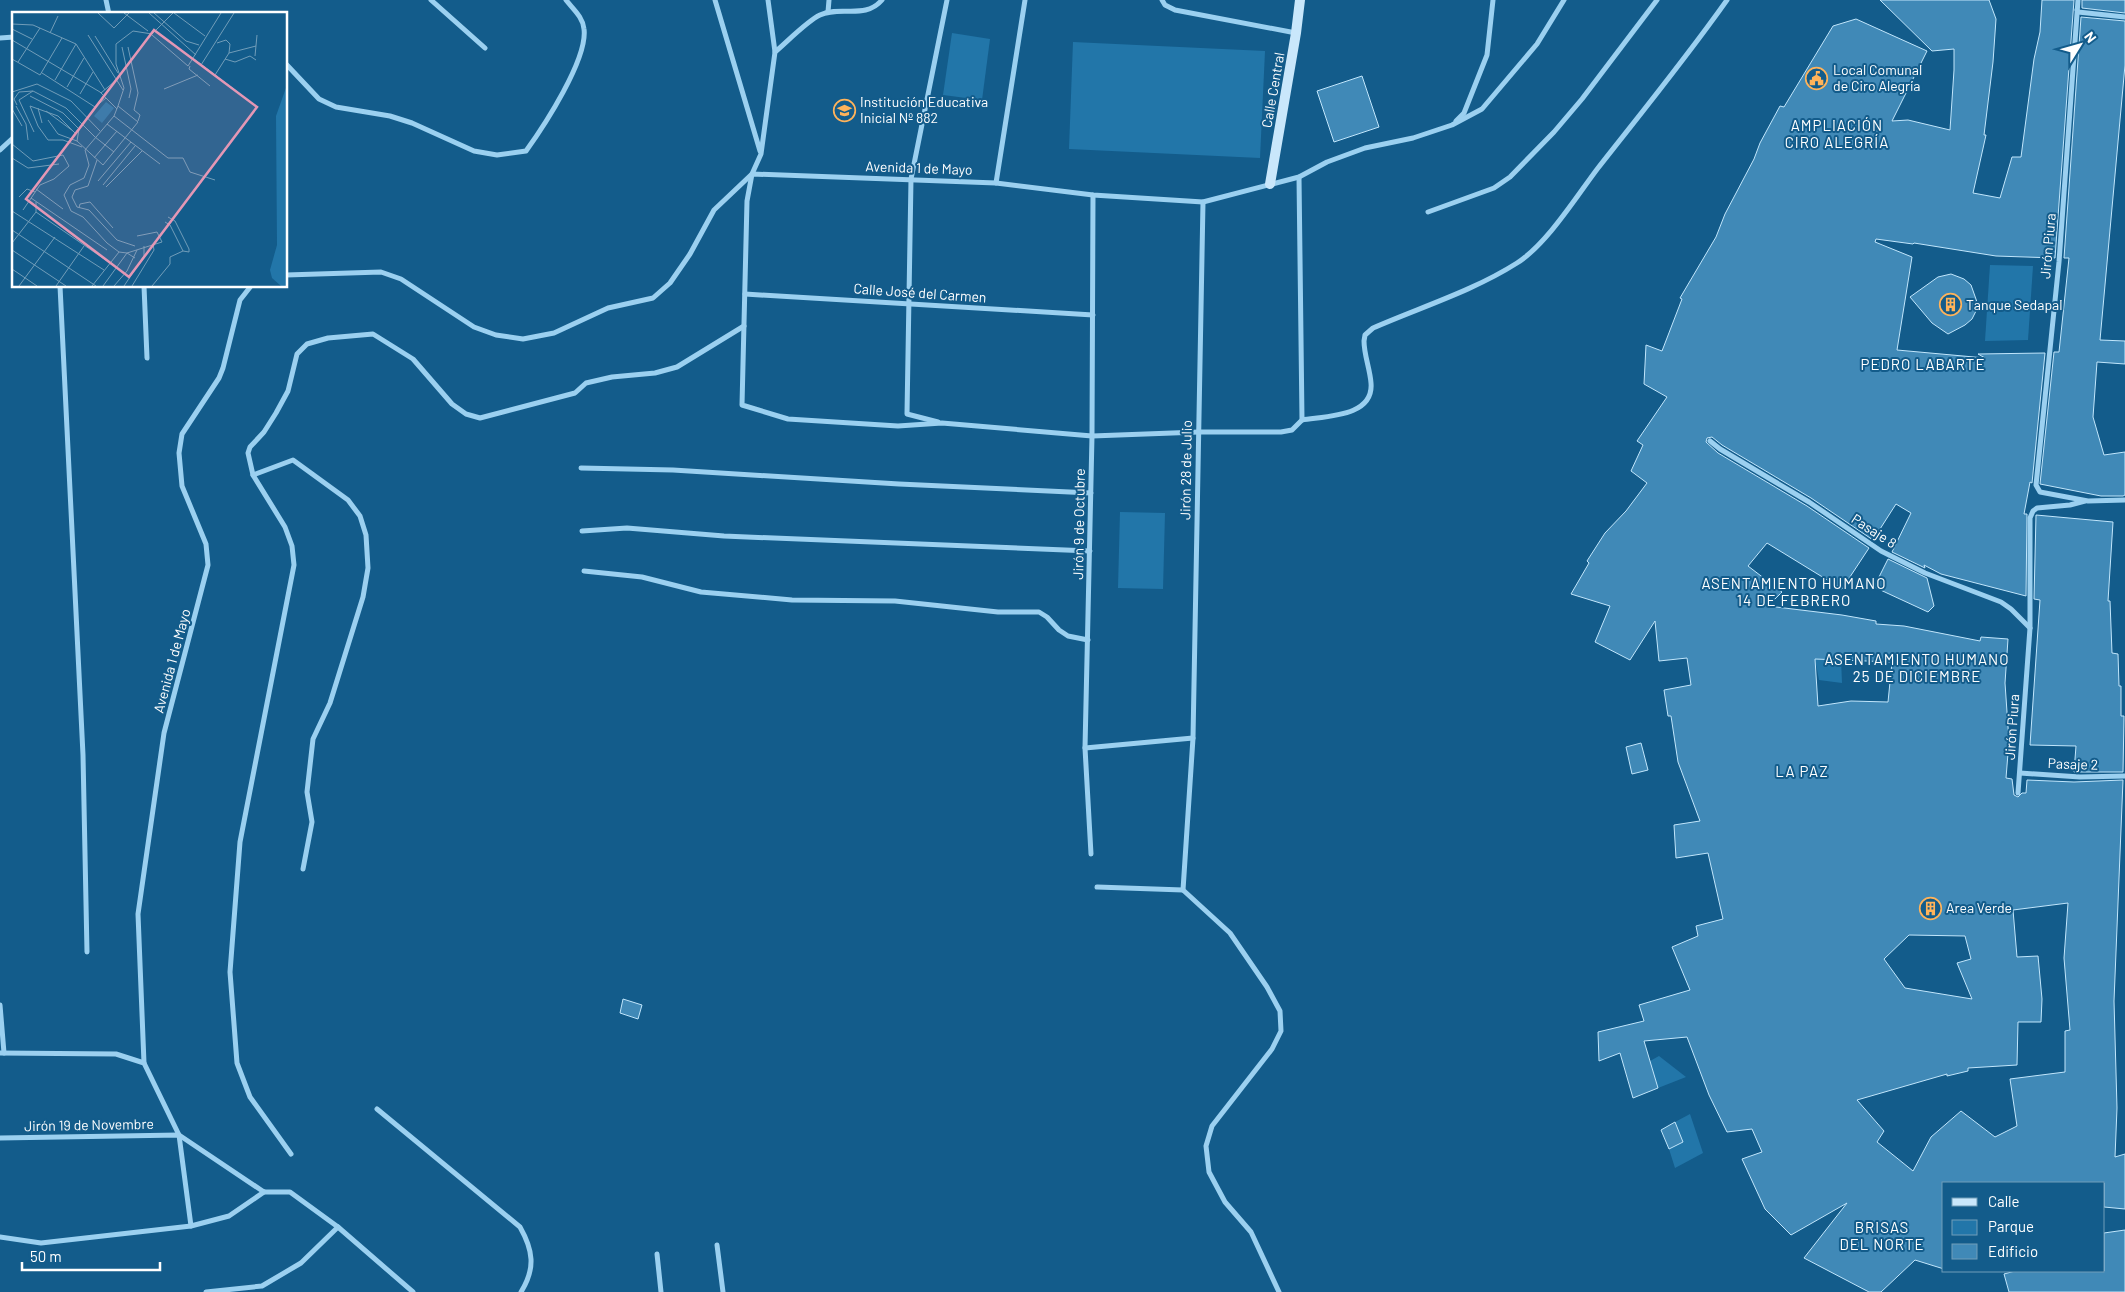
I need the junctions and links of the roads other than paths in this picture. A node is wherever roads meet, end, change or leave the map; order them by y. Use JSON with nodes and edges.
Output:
{"nodes":[{"id":1,"x":432,"y":0,"type":"edge"},
{"id":2,"x":566,"y":0,"type":"edge"},
{"id":3,"x":714,"y":0,"type":"edge"},
{"id":4,"x":768,"y":0,"type":"edge"},
{"id":5,"x":828,"y":0,"type":"edge"},
{"id":6,"x":882,"y":0,"type":"edge"},
{"id":7,"x":947,"y":0,"type":"edge"},
{"id":8,"x":1025,"y":0,"type":"edge"},
{"id":9,"x":1162,"y":0,"type":"edge"},
{"id":10,"x":1300,"y":0,"type":"edge"},
{"id":11,"x":1492,"y":0,"type":"edge"},
{"id":12,"x":1564,"y":0,"type":"edge"},
{"id":13,"x":1657,"y":0,"type":"edge"},
{"id":14,"x":1727,"y":0,"type":"edge"},
{"id":15,"x":2076,"y":0,"type":"edge"},
{"id":16,"x":828,"y":12,"type":"junction"},
{"id":17,"x":2078,"y":12,"type":"junction"},
{"id":18,"x":2125,"y":17,"type":"edge"},
{"id":19,"x":1296,"y":33,"type":"junction"},
{"id":20,"x":485,"y":48,"type":"dead end"},
{"id":21,"x":775,"y":52,"type":"junction"},
{"id":22,"x":288,"y":66,"type":"edge"},
{"id":23,"x":1452,"y":125,"type":"junction"},
{"id":24,"x":12,"y":139,"type":"edge"},
{"id":25,"x":0,"y":150,"type":"edge"},
{"id":26,"x":761,"y":154,"type":"junction"},
{"id":27,"x":752,"y":174,"type":"junction"},
{"id":28,"x":1299,"y":177,"type":"junction"},
{"id":29,"x":911,"y":179,"type":"junction"},
{"id":30,"x":996,"y":183,"type":"junction"},
{"id":31,"x":1270,"y":184,"type":"junction"},
{"id":32,"x":1093,"y":195,"type":"junction"},
{"id":33,"x":1203,"y":202,"type":"junction"},
{"id":34,"x":1428,"y":212,"type":"dead end"},
{"id":35,"x":288,"y":275,"type":"edge"},
{"id":36,"x":60,"y":288,"type":"edge"},
{"id":37,"x":144,"y":288,"type":"edge"},
{"id":38,"x":249,"y":288,"type":"edge"},
{"id":39,"x":745,"y":294,"type":"junction"},
{"id":40,"x":909,"y":303,"type":"junction"},
{"id":41,"x":1093,"y":315,"type":"junction"},
{"id":42,"x":744,"y":326,"type":"junction"},
{"id":43,"x":147,"y":358,"type":"dead end"},
{"id":44,"x":1302,"y":420,"type":"junction"},
{"id":45,"x":942,"y":423,"type":"junction"},
{"id":46,"x":1199,"y":432,"type":"junction"},
{"id":47,"x":1092,"y":436,"type":"junction"},
{"id":48,"x":1710,"y":441,"type":"dead end"},
{"id":49,"x":582,"y":468,"type":"dead end"},
{"id":50,"x":253,"y":475,"type":"junction"},
{"id":51,"x":1091,"y":493,"type":"junction"},
{"id":52,"x":2125,"y":500,"type":"edge"},
{"id":53,"x":2088,"y":501,"type":"junction"},
{"id":54,"x":582,"y":531,"type":"dead end"},
{"id":55,"x":1090,"y":551,"type":"junction"},
{"id":56,"x":584,"y":571,"type":"dead end"},
{"id":57,"x":2030,"y":628,"type":"junction"},
{"id":58,"x":1088,"y":640,"type":"junction"},
{"id":59,"x":1193,"y":738,"type":"junction"},
{"id":60,"x":1085,"y":748,"type":"junction"},
{"id":61,"x":2020,"y":773,"type":"junction"},
{"id":62,"x":2125,"y":776,"type":"edge"},
{"id":63,"x":2018,"y":793,"type":"dead end"},
{"id":64,"x":1091,"y":854,"type":"dead end"},
{"id":65,"x":303,"y":869,"type":"dead end"},
{"id":66,"x":1097,"y":887,"type":"dead end"},
{"id":67,"x":1183,"y":890,"type":"junction"},
{"id":68,"x":87,"y":952,"type":"dead end"},
{"id":69,"x":0,"y":1005,"type":"edge"},
{"id":70,"x":2,"y":1053,"type":"edge"},
{"id":71,"x":144,"y":1063,"type":"junction"},
{"id":72,"x":377,"y":1109,"type":"dead end"},
{"id":73,"x":179,"y":1135,"type":"junction"},
{"id":74,"x":0,"y":1138,"type":"edge"},
{"id":75,"x":292,"y":1154,"type":"dead end"},
{"id":76,"x":264,"y":1192,"type":"junction"},
{"id":77,"x":191,"y":1226,"type":"junction"},
{"id":78,"x":338,"y":1227,"type":"junction"},
{"id":79,"x":0,"y":1237,"type":"edge"},
{"id":80,"x":717,"y":1245,"type":"dead end"},
{"id":81,"x":657,"y":1254,"type":"dead end"},
{"id":82,"x":410,"y":1291,"type":"edge"},
{"id":83,"x":206,"y":1292,"type":"edge"},
{"id":84,"x":521,"y":1292,"type":"edge"},
{"id":85,"x":661,"y":1292,"type":"edge"},
{"id":86,"x":723,"y":1292,"type":"edge"},
{"id":87,"x":1279,"y":1292,"type":"edge"}],
"edges":[{"from":1,"to":20,"type":"street"},
{"from":2,"to":22,"type":"street"},
{"from":3,"to":26,"type":"street"},
{"from":4,"to":21,"type":"street"},
{"from":5,"to":16,"type":"street"},
{"from":6,"to":16,"type":"street"},
{"from":7,"to":29,"type":"street"},
{"from":8,"to":30,"type":"street"},
{"from":9,"to":19,"type":"street"},
{"from":10,"to":19,"type":"street","name":"Calle Central"},
{"from":11,"to":23,"type":"street"},
{"from":12,"to":23,"type":"street","name":"Avenida 1 de Mayo"},
{"from":13,"to":34,"type":"street"},
{"from":14,"to":44,"type":"street"},
{"from":15,"to":17,"type":"street","name":"Jirón Piura"},
{"from":16,"to":21,"type":"street"},
{"from":17,"to":18,"type":"street"},
{"from":17,"to":53,"type":"street","name":"Jirón Piura"},
{"from":19,"to":31,"type":"street","name":"Calle Central"},
{"from":21,"to":26,"type":"street"},
{"from":23,"to":28,"type":"street","name":"Avenida 1 de Mayo"},
{"from":24,"to":25,"type":"street"},
{"from":26,"to":27,"type":"street"},
{"from":27,"to":29,"type":"street","name":"Avenida 1 de Mayo"},
{"from":27,"to":35,"type":"street"},
{"from":27,"to":39,"type":"street"},
{"from":28,"to":31,"type":"street","name":"Avenida 1 de Mayo"},
{"from":28,"to":44,"type":"street"},
{"from":29,"to":30,"type":"street","name":"Avenida 1 de Mayo"},
{"from":29,"to":40,"type":"street"},
{"from":30,"to":32,"type":"street","name":"Avenida 1 de Mayo"},
{"from":31,"to":33,"type":"street","name":"Avenida 1 de Mayo"},
{"from":32,"to":33,"type":"street","name":"Avenida 1 de Mayo"},
{"from":32,"to":41,"type":"street","name":"Jirón 9 de Octubre"},
{"from":33,"to":46,"type":"street","name":"Jirón 28 de Julio"},
{"from":36,"to":68,"type":"street"},
{"from":37,"to":43,"type":"street"},
{"from":38,"to":71,"type":"street","name":"Avenida 1 de Mayo"},
{"from":39,"to":40,"type":"street","name":"Calle José del Carmen"},
{"from":39,"to":42,"type":"street"},
{"from":40,"to":41,"type":"street","name":"Calle José del Carmen"},
{"from":40,"to":45,"type":"street"},
{"from":41,"to":47,"type":"street","name":"Jirón 9 de Octubre"},
{"from":42,"to":45,"type":"street"},
{"from":42,"to":50,"type":"street"},
{"from":44,"to":46,"type":"street"},
{"from":45,"to":47,"type":"street"},
{"from":46,"to":47,"type":"street"},
{"from":46,"to":59,"type":"street","name":"Jirón 28 de Julio"},
{"from":47,"to":51,"type":"street","name":"Jirón 9 de Octubre"},
{"from":48,"to":57,"type":"street","name":"Pasaje 8"},
{"from":49,"to":51,"type":"street"},
{"from":50,"to":65,"type":"street"},
{"from":50,"to":75,"type":"street"},
{"from":51,"to":55,"type":"street","name":"Jirón 9 de Octubre"},
{"from":52,"to":53,"type":"street"},
{"from":53,"to":57,"type":"street","name":"Jirón Piura"},
{"from":54,"to":55,"type":"street"},
{"from":55,"to":58,"type":"street","name":"Jirón 9 de Octubre"},
{"from":56,"to":58,"type":"street"},
{"from":57,"to":61,"type":"street","name":"Jirón Piura"},
{"from":58,"to":60,"type":"street","name":"Jirón 9 de Octubre"},
{"from":59,"to":60,"type":"street"},
{"from":59,"to":67,"type":"street","name":"Jirón 28 de Julio"},
{"from":60,"to":64,"type":"street","name":"Jirón 9 de Octubre"},
{"from":61,"to":62,"type":"street","name":"Pasaje 2"},
{"from":61,"to":63,"type":"street","name":"Jirón Piura"},
{"from":66,"to":67,"type":"street"},
{"from":67,"to":87,"type":"street"},
{"from":69,"to":70,"type":"street"},
{"from":70,"to":71,"type":"street"},
{"from":71,"to":73,"type":"street"},
{"from":72,"to":84,"type":"street"},
{"from":73,"to":74,"type":"street","name":"Jirón 19 de Novembre"},
{"from":73,"to":76,"type":"street"},
{"from":73,"to":77,"type":"street"},
{"from":76,"to":77,"type":"street"},
{"from":76,"to":78,"type":"street"},
{"from":77,"to":79,"type":"street"},
{"from":78,"to":82,"type":"street"},
{"from":78,"to":83,"type":"street"},
{"from":80,"to":86,"type":"street"},
{"from":81,"to":85,"type":"street"}]}
